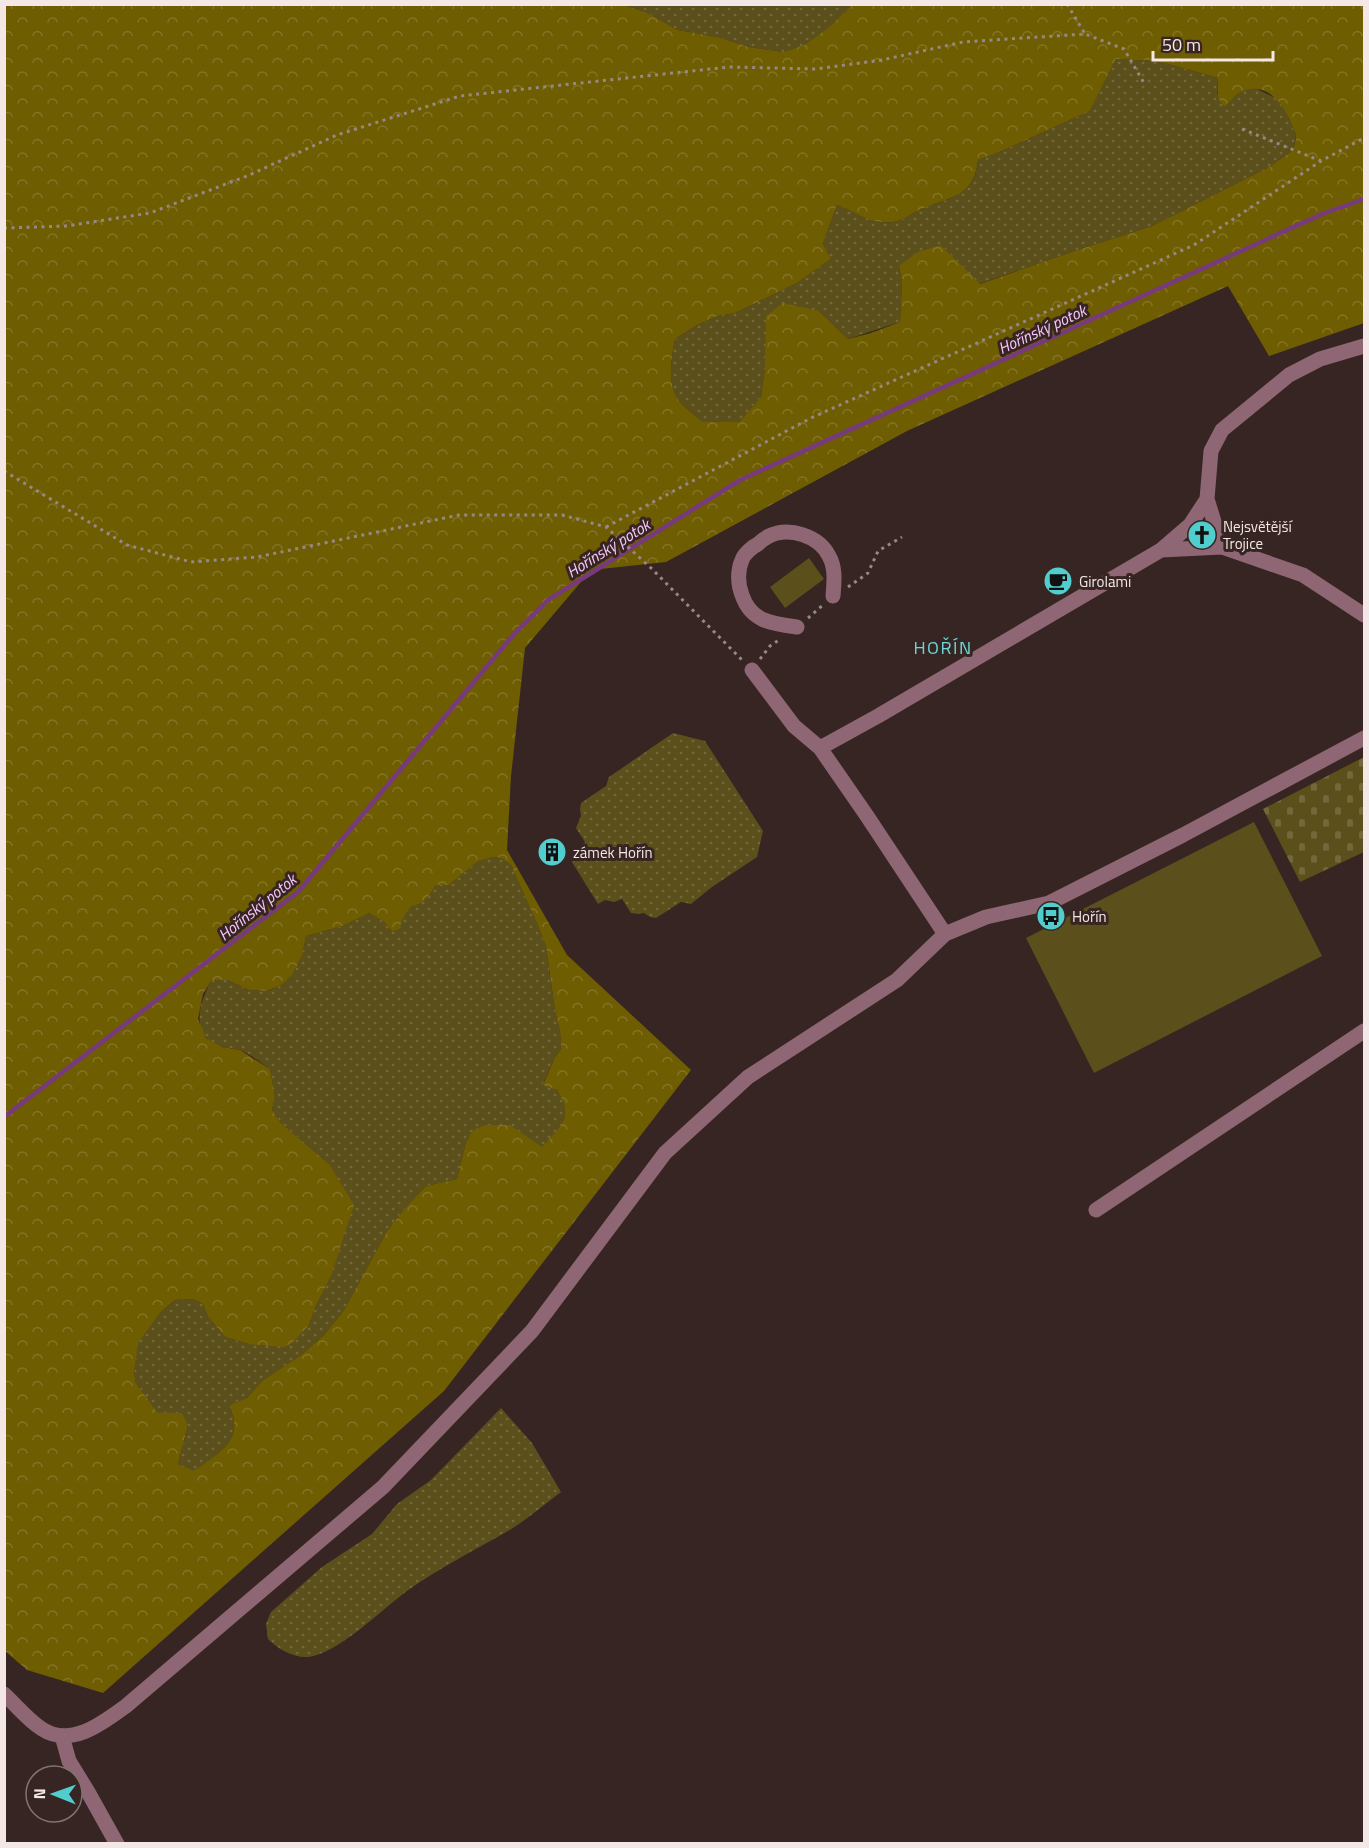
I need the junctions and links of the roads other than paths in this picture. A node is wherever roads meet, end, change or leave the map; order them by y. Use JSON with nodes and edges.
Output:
{"nodes":[{"id":1,"x":1365,"y":346,"type":"edge"},
{"id":2,"x":1207,"y":499,"type":"junction"},
{"id":3,"x":1222,"y":547,"type":"junction"},
{"id":4,"x":1161,"y":550,"type":"junction"},
{"id":5,"x":833,"y":596,"type":"dead end"},
{"id":6,"x":1365,"y":615,"type":"edge"},
{"id":7,"x":797,"y":627,"type":"dead end"},
{"id":8,"x":752,"y":670,"type":"road end"},
{"id":9,"x":1365,"y":738,"type":"edge"},
{"id":10,"x":820,"y":748,"type":"junction"},
{"id":11,"x":945,"y":934,"type":"junction"},
{"id":12,"x":1365,"y":1031,"type":"edge"},
{"id":13,"x":1096,"y":1210,"type":"dead end"},
{"id":14,"x":4,"y":1694,"type":"edge"},
{"id":15,"x":62,"y":1736,"type":"junction"},
{"id":16,"x":117,"y":1844,"type":"edge"}],
"edges":[{"from":1,"to":2,"type":"street"},
{"from":2,"to":3,"type":"street"},
{"from":2,"to":4,"type":"street"},
{"from":3,"to":4,"type":"street"},
{"from":3,"to":6,"type":"street"},
{"from":4,"to":10,"type":"street"},
{"from":5,"to":7,"type":"street"},
{"from":8,"to":10,"type":"street"},
{"from":9,"to":11,"type":"street"},
{"from":10,"to":11,"type":"street"},
{"from":11,"to":15,"type":"street"},
{"from":12,"to":13,"type":"street"},
{"from":14,"to":15,"type":"street"},
{"from":15,"to":16,"type":"street"}]}
